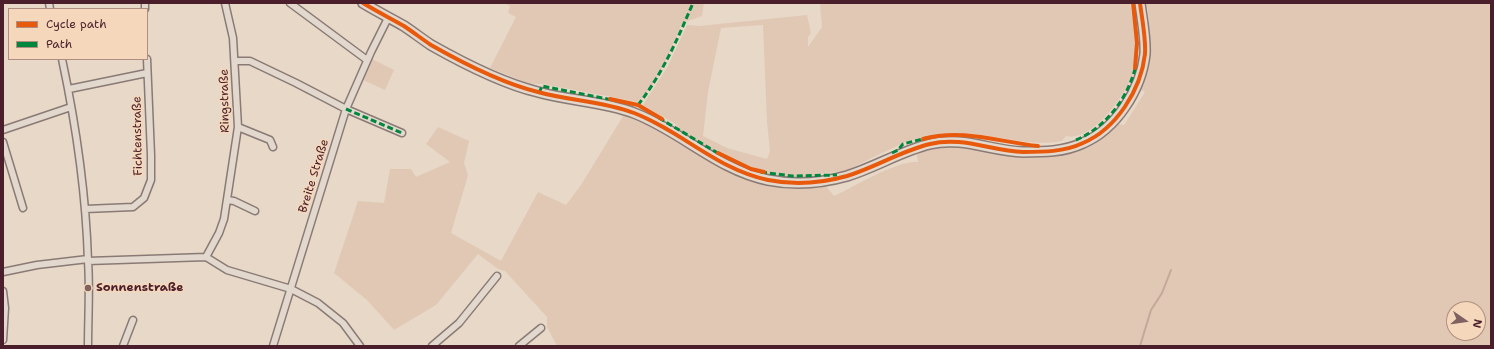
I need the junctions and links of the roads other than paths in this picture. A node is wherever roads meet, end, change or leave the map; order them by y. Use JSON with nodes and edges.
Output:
{"nodes":[{"id":1,"x":225,"y":3,"type":"edge"},
{"id":2,"x":290,"y":3,"type":"edge"},
{"id":3,"x":363,"y":3,"type":"edge"},
{"id":4,"x":1140,"y":3,"type":"edge"},
{"id":5,"x":388,"y":18,"type":"junction"},
{"id":6,"x":62,"y":60,"type":"edge"},
{"id":7,"x":147,"y":60,"type":"edge"},
{"id":8,"x":367,"y":60,"type":"junction"},
{"id":9,"x":235,"y":61,"type":"junction"},
{"id":10,"x":147,"y":73,"type":"junction"},
{"id":11,"x":69,"y":89,"type":"junction"},
{"id":12,"x":72,"y":107,"type":"junction"},
{"id":13,"x":346,"y":110,"type":"junction"},
{"id":14,"x":238,"y":127,"type":"junction"},
{"id":15,"x":3,"y":130,"type":"edge"},
{"id":16,"x":402,"y":133,"type":"dead end"},
{"id":17,"x":3,"y":142,"type":"edge"},
{"id":18,"x":273,"y":147,"type":"dead end"},
{"id":19,"x":227,"y":200,"type":"junction"},
{"id":20,"x":23,"y":208,"type":"dead end"},
{"id":21,"x":85,"y":209,"type":"junction"},
{"id":22,"x":255,"y":211,"type":"dead end"},
{"id":23,"x":206,"y":257,"type":"junction"},
{"id":24,"x":88,"y":260,"type":"junction"},
{"id":25,"x":3,"y":272,"type":"edge"},
{"id":26,"x":497,"y":276,"type":"dead end"},
{"id":27,"x":291,"y":289,"type":"junction"},
{"id":28,"x":3,"y":291,"type":"edge"},
{"id":29,"x":133,"y":320,"type":"dead end"},
{"id":30,"x":540,"y":328,"type":"dead end"},
{"id":31,"x":3,"y":340,"type":"edge"},
{"id":32,"x":439,"y":344,"type":"edge"},
{"id":33,"x":88,"y":346,"type":"edge"},
{"id":34,"x":123,"y":346,"type":"edge"},
{"id":35,"x":273,"y":346,"type":"edge"},
{"id":36,"x":360,"y":346,"type":"edge"},
{"id":37,"x":432,"y":346,"type":"edge"},
{"id":38,"x":519,"y":346,"type":"edge"}],
"edges":[{"from":1,"to":9,"type":"street","name":"Ringstraße"},
{"from":2,"to":8,"type":"street"},
{"from":3,"to":5,"type":"street"},
{"from":4,"to":5,"type":"street"},
{"from":5,"to":8,"type":"street","name":"Breite Straße"},
{"from":6,"to":11,"type":"street"},
{"from":7,"to":10,"type":"street","name":"Fichtenstraße"},
{"from":8,"to":13,"type":"street","name":"Breite Straße"},
{"from":9,"to":13,"type":"street"},
{"from":9,"to":14,"type":"street","name":"Ringstraße"},
{"from":10,"to":11,"type":"street"},
{"from":10,"to":21,"type":"street","name":"Fichtenstraße"},
{"from":11,"to":12,"type":"street"},
{"from":12,"to":15,"type":"street"},
{"from":12,"to":21,"type":"street"},
{"from":13,"to":16,"type":"street"},
{"from":13,"to":27,"type":"street","name":"Breite Straße"},
{"from":14,"to":18,"type":"street"},
{"from":14,"to":19,"type":"street","name":"Ringstraße"},
{"from":17,"to":20,"type":"street"},
{"from":19,"to":22,"type":"street"},
{"from":19,"to":23,"type":"street","name":"Ringstraße"},
{"from":21,"to":24,"type":"street"},
{"from":23,"to":24,"type":"street"},
{"from":23,"to":27,"type":"street"},
{"from":24,"to":25,"type":"street"},
{"from":24,"to":33,"type":"street"},
{"from":26,"to":32,"type":"street"},
{"from":27,"to":35,"type":"street","name":"Breite Straße"},
{"from":27,"to":36,"type":"street"},
{"from":28,"to":31,"type":"street"},
{"from":29,"to":34,"type":"street"},
{"from":30,"to":38,"type":"street"},
{"from":32,"to":37,"type":"street"}]}
